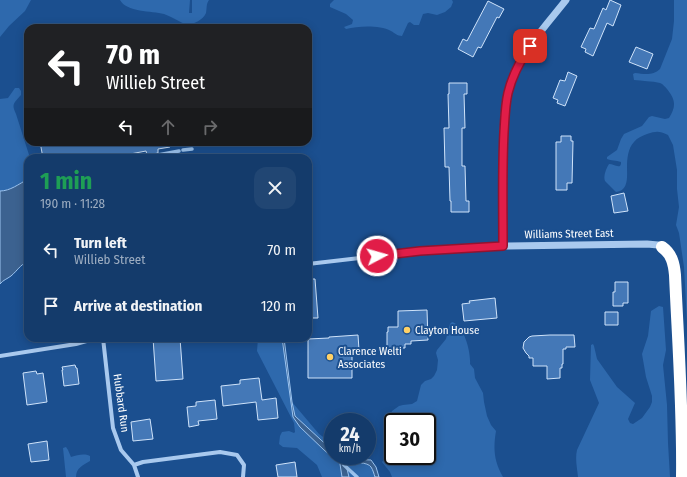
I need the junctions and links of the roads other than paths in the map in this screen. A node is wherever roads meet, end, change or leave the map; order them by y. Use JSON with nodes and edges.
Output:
{"nodes":[{"id":1,"x":566,"y":0,"type":"edge"},
{"id":2,"x":503,"y":246,"type":"junction"},
{"id":3,"x":662,"y":247,"type":"joint"},
{"id":4,"x":312,"y":264,"type":"edge"},
{"id":5,"x":83,"y":342,"type":"edge"},
{"id":6,"x":103,"y":342,"type":"edge"},
{"id":7,"x":0,"y":356,"type":"edge"},
{"id":8,"x":134,"y":465,"type":"junction"},
{"id":9,"x":138,"y":477,"type":"edge"},
{"id":10,"x":244,"y":477,"type":"edge"},
{"id":11,"x":682,"y":477,"type":"edge"}],
"edges":[{"from":1,"to":2,"type":"street"},
{"from":2,"to":3,"type":"street","name":"Williams Street East"},
{"from":2,"to":4,"type":"street","name":"Williams Street East"},
{"from":3,"to":11,"type":"highway"},
{"from":5,"to":7,"type":"street"},
{"from":6,"to":8,"type":"street","name":"Hubbard Run"},
{"from":8,"to":9,"type":"street","name":"Hubbard Run"},
{"from":8,"to":10,"type":"street"}]}
